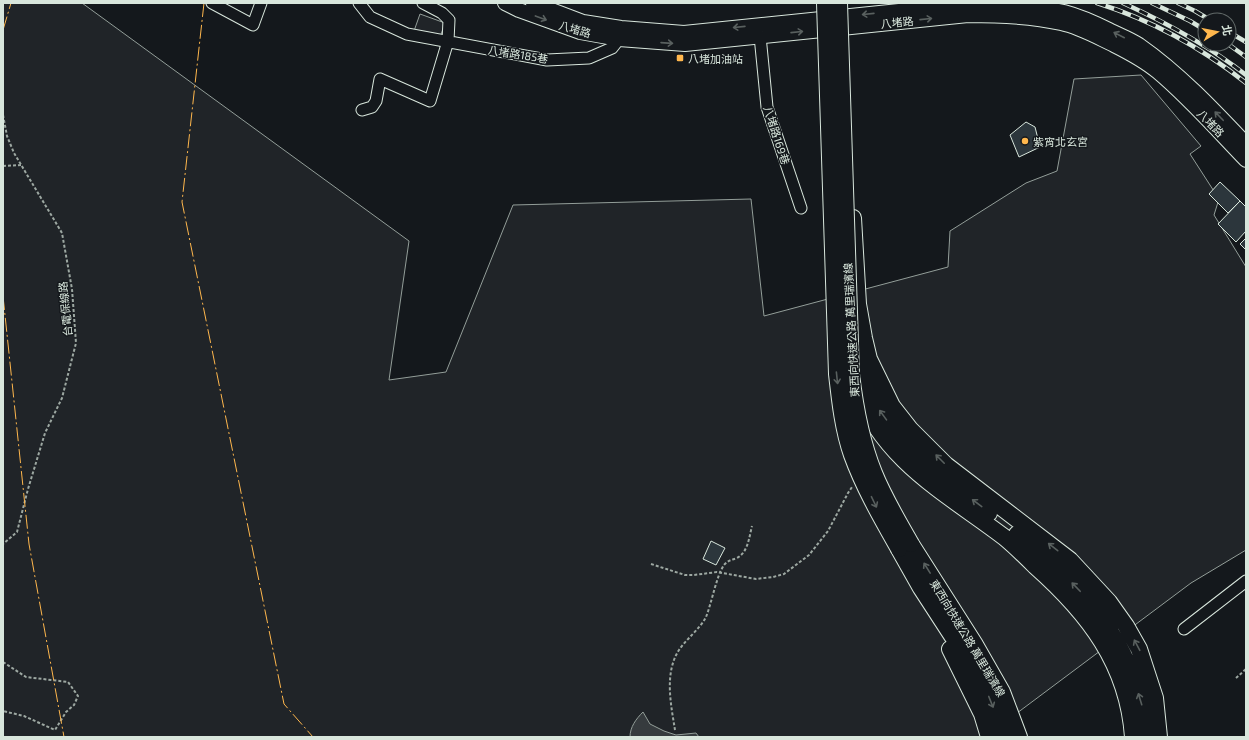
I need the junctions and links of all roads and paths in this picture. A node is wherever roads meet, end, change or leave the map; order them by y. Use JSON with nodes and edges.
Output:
{"nodes":[{"id":1,"x":212,"y":3,"type":"edge"},
{"id":2,"x":261,"y":3,"type":"edge"},
{"id":3,"x":359,"y":3,"type":"edge"},
{"id":4,"x":424,"y":3,"type":"edge"},
{"id":5,"x":505,"y":3,"type":"edge"},
{"id":6,"x":533,"y":3,"type":"edge"},
{"id":7,"x":818,"y":3,"type":"edge"},
{"id":8,"x":825,"y":3,"type":"edge"},
{"id":9,"x":831,"y":3,"type":"edge"},
{"id":10,"x":839,"y":3,"type":"edge"},
{"id":11,"x":620,"y":34,"type":"junction"},
{"id":12,"x":760,"y":36,"type":"junction"},
{"id":13,"x":448,"y":41,"type":"junction"},
{"id":14,"x":842,"y":106,"type":"junction"},
{"id":15,"x":362,"y":110,"type":"dead end"},
{"id":16,"x":3,"y":115,"type":"edge"},
{"id":17,"x":1246,"y":144,"type":"edge"},
{"id":18,"x":1246,"y":160,"type":"edge"},
{"id":19,"x":22,"y":165,"type":"junction"},
{"id":20,"x":3,"y":166,"type":"edge"},
{"id":21,"x":801,"y":208,"type":"dead end"},
{"id":22,"x":834,"y":292,"type":"junction"},
{"id":23,"x":856,"y":482,"type":"dead end"},
{"id":24,"x":752,"y":526,"type":"dead end"},
{"id":25,"x":3,"y":544,"type":"edge"},
{"id":26,"x":905,"y":547,"type":"junction"},
{"id":27,"x":651,"y":564,"type":"dead end"},
{"id":28,"x":720,"y":573,"type":"junction"},
{"id":29,"x":1246,"y":582,"type":"edge"},
{"id":30,"x":921,"y":588,"type":"junction"},
{"id":31,"x":1184,"y":629,"type":"dead end"},
{"id":32,"x":3,"y":662,"type":"edge"},
{"id":33,"x":1246,"y":669,"type":"edge"},
{"id":34,"x":1236,"y":678,"type":"dead end"},
{"id":35,"x":3,"y":711,"type":"edge"},
{"id":36,"x":675,"y":730,"type":"dead end"},
{"id":37,"x":989,"y":737,"type":"edge"},
{"id":38,"x":1004,"y":737,"type":"edge"},
{"id":39,"x":1019,"y":737,"type":"edge"},
{"id":40,"x":1133,"y":737,"type":"edge"},
{"id":41,"x":1146,"y":737,"type":"edge"},
{"id":42,"x":1159,"y":737,"type":"edge"}],
"edges":[{"from":1,"to":2,"type":"street"},
{"from":3,"to":13,"type":"street","name":"八堵路185巷"},
{"from":4,"to":13,"type":"street"},
{"from":5,"to":11,"type":"main road","name":"八堵路","one_way":true},
{"from":6,"to":11,"type":"main road","name":"八堵路"},
{"from":7,"to":22,"type":"highway"},
{"from":8,"to":26,"type":"highway","name":"東西向快速公路 萬里瑞濱線","one_way":true,"bridge":true},
{"from":9,"to":22,"type":"highway"},
{"from":10,"to":14,"type":"highway","name":"東西向快速公路 萬里瑞濱線","bridge":true},
{"from":11,"to":12,"type":"main road","name":"八堵路","one_way":true},
{"from":11,"to":13,"type":"street","name":"八堵路185巷"},
{"from":17,"to":11,"type":"main road","name":"八堵路","one_way":true},
{"from":12,"to":18,"type":"main road","name":"八堵路","one_way":true},
{"from":12,"to":21,"type":"street","name":"八堵路169巷"},
{"from":13,"to":15,"type":"street"},
{"from":14,"to":26,"type":"highway","name":"東西向快速公路 萬里瑞濱線","bridge":true},
{"from":42,"to":14,"type":"highway","one_way":true,"bridge":true},
{"from":16,"to":19,"type":"path","name":"台電保線路"},
{"from":19,"to":20,"type":"path"},
{"from":19,"to":25,"type":"path","name":"台電保線路"},
{"from":22,"to":40,"type":"highway"},
{"from":41,"to":22,"type":"highway","one_way":true},
{"from":23,"to":28,"type":"path"},
{"from":24,"to":28,"type":"path"},
{"from":26,"to":30,"type":"highway","name":"東西向快速公路 萬里瑞濱線"},
{"from":39,"to":26,"type":"highway","name":"東西向快速公路 萬里瑞濱線","one_way":true},
{"from":27,"to":28,"type":"path"},
{"from":28,"to":36,"type":"path"},
{"from":29,"to":31,"type":"street"},
{"from":30,"to":37,"type":"highway"},
{"from":30,"to":38,"type":"highway","name":"東西向快速公路 萬里瑞濱線","one_way":true},
{"from":32,"to":35,"type":"path"},
{"from":33,"to":34,"type":"path"}]}
